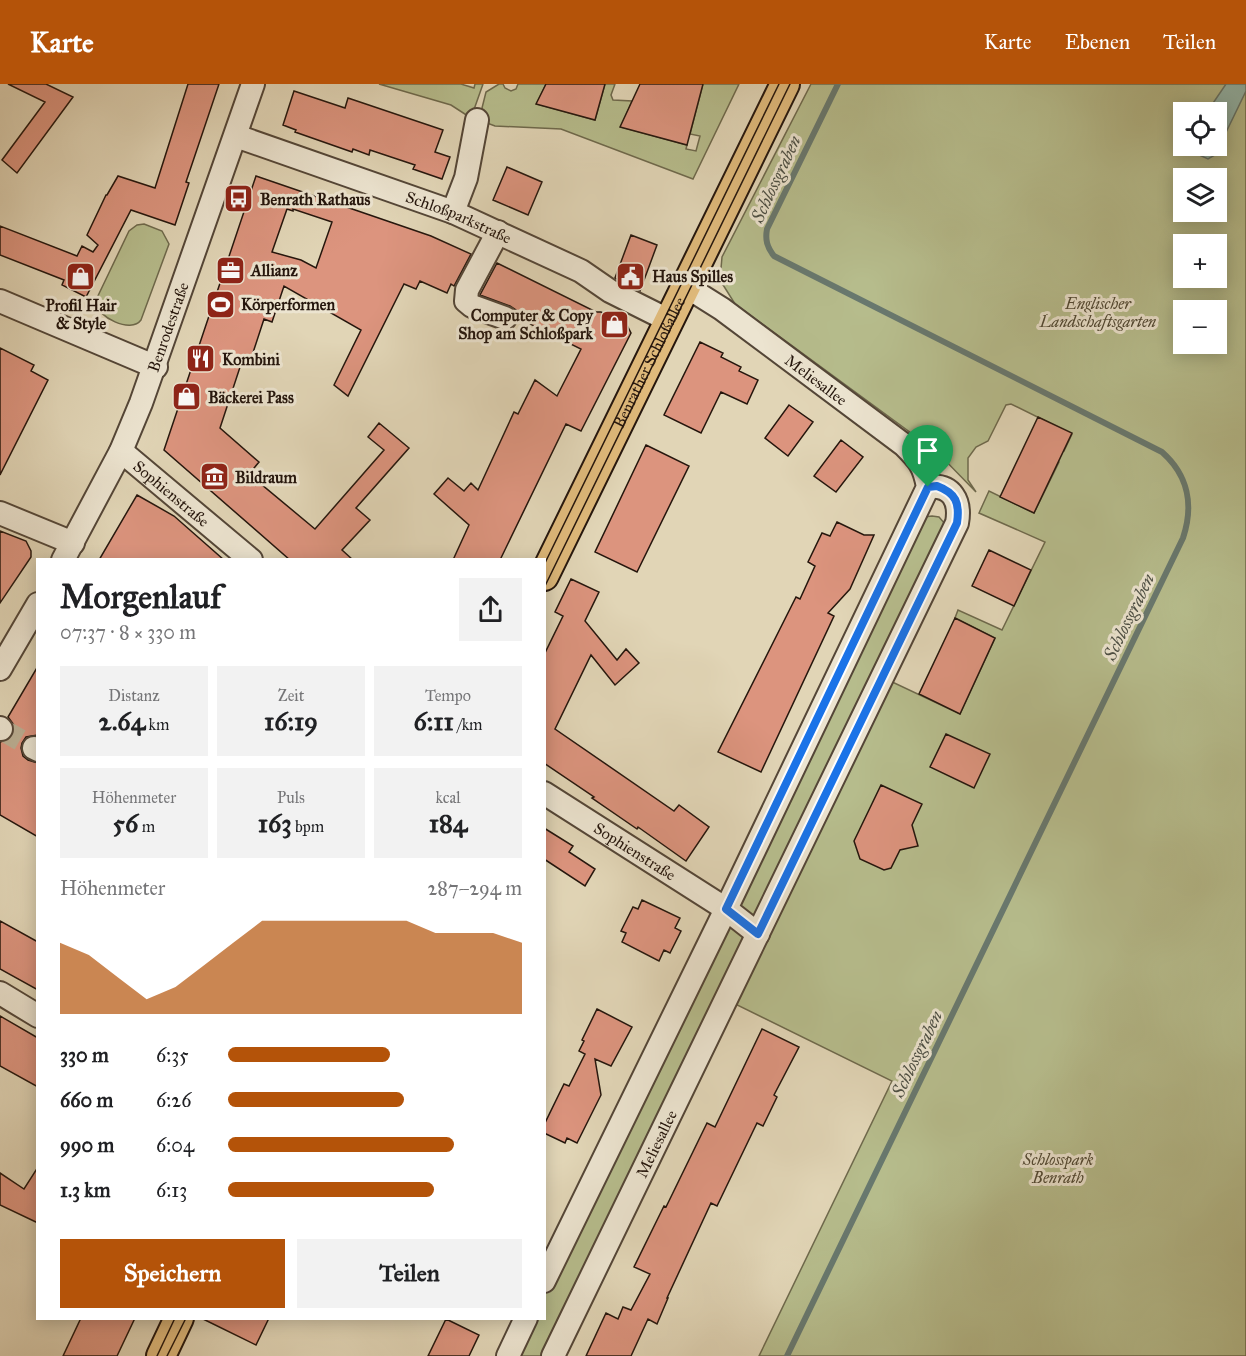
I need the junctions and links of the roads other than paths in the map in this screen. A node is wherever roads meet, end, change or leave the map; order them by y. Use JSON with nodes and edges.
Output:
{"nodes":[{"id":1,"x":253,"y":84,"type":"edge"},
{"id":2,"x":785,"y":84,"type":"edge"},
{"id":3,"x":477,"y":120,"type":"dead end"},
{"id":4,"x":236,"y":136,"type":"junction"},
{"id":5,"x":453,"y":212,"type":"junction"},
{"id":6,"x":498,"y":232,"type":"junction"},
{"id":7,"x":687,"y":287,"type":"junction"},
{"id":8,"x":0,"y":301,"type":"edge"},
{"id":9,"x":505,"y":318,"type":"dead end"},
{"id":10,"x":670,"y":321,"type":"junction"},
{"id":11,"x":156,"y":367,"type":"junction"},
{"id":12,"x":121,"y":451,"type":"junction"},
{"id":13,"x":928,"y":487,"type":"junction"},
{"id":14,"x":0,"y":513,"type":"edge"},
{"id":15,"x":68,"y":551,"type":"edge"},
{"id":16,"x":249,"y":558,"type":"edge"},
{"id":17,"x":546,"y":572,"type":"edge"},
{"id":18,"x":36,"y":607,"type":"edge"},
{"id":19,"x":0,"y":669,"type":"edge"},
{"id":20,"x":546,"y":794,"type":"edge"},
{"id":21,"x":726,"y":909,"type":"junction"},
{"id":22,"x":758,"y":934,"type":"junction"},
{"id":23,"x":0,"y":993,"type":"edge"},
{"id":24,"x":36,"y":1015,"type":"edge"},
{"id":25,"x":546,"y":1277,"type":"edge"},
{"id":26,"x":178,"y":1320,"type":"edge"},
{"id":27,"x":525,"y":1320,"type":"edge"},
{"id":28,"x":161,"y":1356,"type":"edge"},
{"id":29,"x":508,"y":1356,"type":"edge"},
{"id":30,"x":553,"y":1356,"type":"edge"}],
"edges":[{"from":1,"to":4,"type":"street","name":"Benrodestraße"},
{"from":2,"to":7,"type":"main road","name":"Benrather Schloßallee"},
{"from":3,"to":5,"type":"street"},
{"from":4,"to":5,"type":"street","name":"Schloßparkstraße"},
{"from":4,"to":11,"type":"street","name":"Benrodestraße"},
{"from":5,"to":6,"type":"street","name":"Schloßparkstraße"},
{"from":6,"to":9,"type":"street"},
{"from":6,"to":10,"type":"street","name":"Schloßparkstraße"},
{"from":7,"to":10,"type":"main road","name":"Benrather Schloßallee"},
{"from":7,"to":13,"type":"street","name":"Meliesallee"},
{"from":8,"to":11,"type":"street"},
{"from":10,"to":17,"type":"main road","name":"Benrather Schloßallee"},
{"from":11,"to":12,"type":"street","name":"Benrodestraße"},
{"from":12,"to":15,"type":"street","name":"Benrodestraße"},
{"from":12,"to":16,"type":"street","name":"Sophienstraße"},
{"from":13,"to":21,"type":"street"},
{"from":13,"to":22,"type":"street","name":"Meliesallee"},
{"from":14,"to":15,"type":"street"},
{"from":18,"to":19,"type":"street"},
{"from":20,"to":21,"type":"street","name":"Sophienstraße"},
{"from":21,"to":22,"type":"street"},
{"from":21,"to":25,"type":"street"},
{"from":22,"to":30,"type":"street","name":"Meliesallee"},
{"from":23,"to":24,"type":"street"},
{"from":26,"to":28,"type":"main road"},
{"from":27,"to":29,"type":"street"}]}
